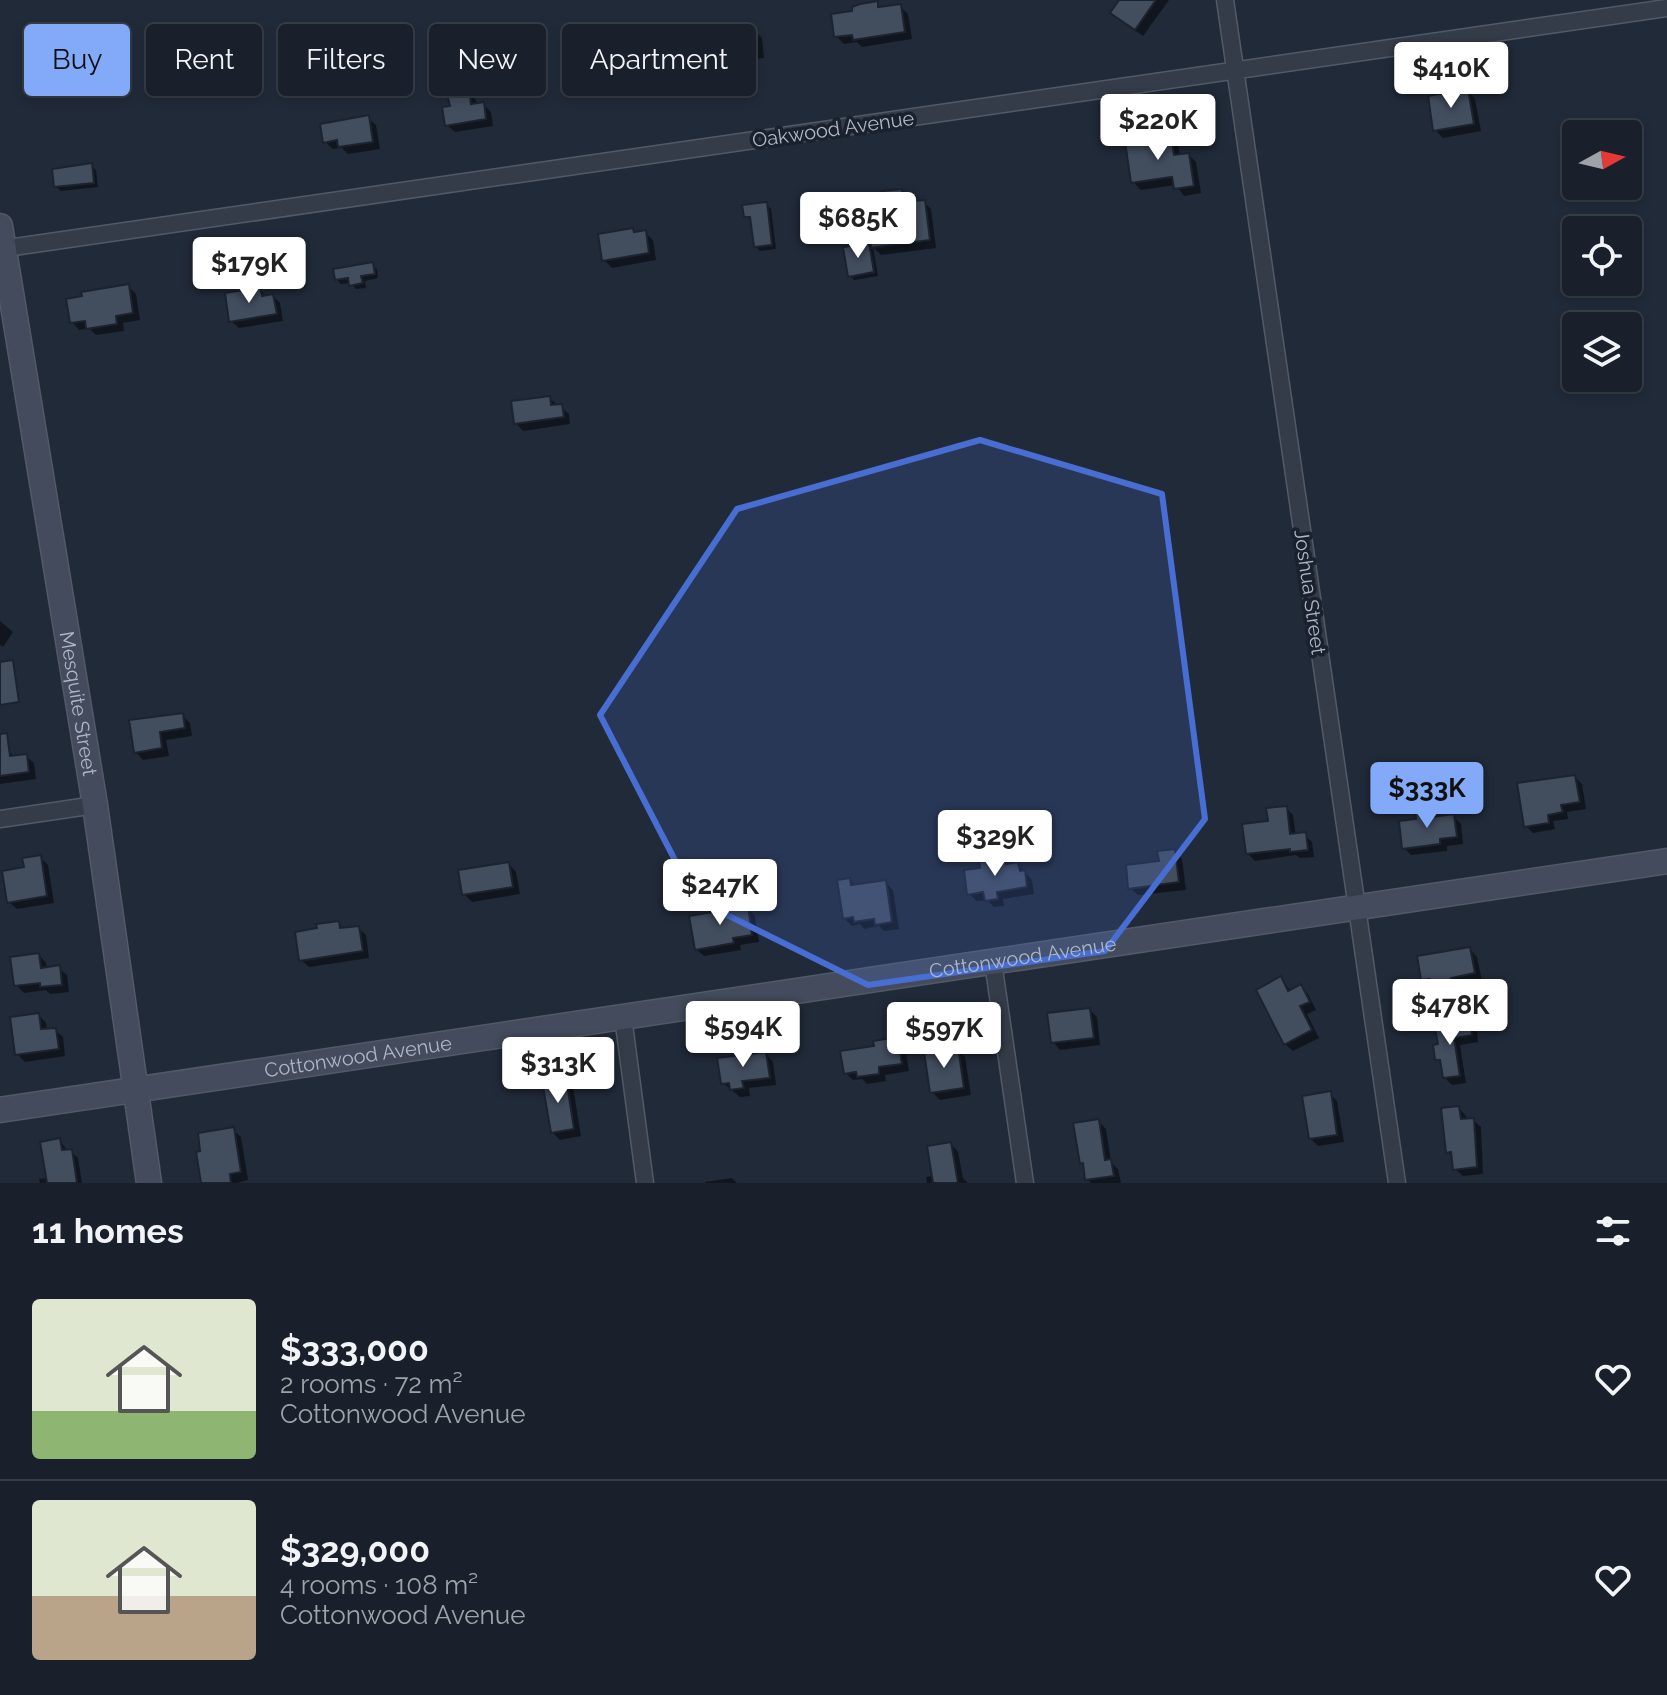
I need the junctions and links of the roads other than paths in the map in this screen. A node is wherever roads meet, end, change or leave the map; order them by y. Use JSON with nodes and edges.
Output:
{"nodes":[{"id":1,"x":1225,"y":0,"type":"edge"},
{"id":2,"x":1667,"y":8,"type":"edge"},
{"id":3,"x":1235,"y":71,"type":"junction"},
{"id":4,"x":1,"y":242,"type":"edge"},
{"id":5,"x":95,"y":805,"type":"junction"},
{"id":6,"x":0,"y":819,"type":"edge"},
{"id":7,"x":1667,"y":861,"type":"edge"},
{"id":8,"x":1356,"y":907,"type":"junction"},
{"id":9,"x":993,"y":962,"type":"junction"},
{"id":10,"x":623,"y":1017,"type":"junction"},
{"id":11,"x":135,"y":1090,"type":"junction"},
{"id":12,"x":0,"y":1110,"type":"edge"},
{"id":13,"x":149,"y":1183,"type":"edge"},
{"id":14,"x":645,"y":1183,"type":"edge"},
{"id":15,"x":1025,"y":1183,"type":"edge"},
{"id":16,"x":1397,"y":1183,"type":"edge"}],
"edges":[{"from":1,"to":3,"type":"street","name":"Joshua Street"},
{"from":2,"to":3,"type":"street","name":"Oakwood Avenue"},
{"from":3,"to":4,"type":"street","name":"Oakwood Avenue"},
{"from":3,"to":8,"type":"street","name":"Joshua Street"},
{"from":4,"to":5,"type":"street","name":"Mesquite Street"},
{"from":5,"to":6,"type":"street"},
{"from":5,"to":11,"type":"street","name":"Mesquite Street"},
{"from":7,"to":8,"type":"street","name":"Cottonwood Avenue"},
{"from":8,"to":9,"type":"street","name":"Cottonwood Avenue"},
{"from":8,"to":16,"type":"street","name":"Joshua Street"},
{"from":9,"to":10,"type":"street","name":"Cottonwood Avenue"},
{"from":9,"to":15,"type":"street"},
{"from":10,"to":11,"type":"street","name":"Cottonwood Avenue"},
{"from":10,"to":14,"type":"street"},
{"from":11,"to":12,"type":"street","name":"Cottonwood Avenue"},
{"from":11,"to":13,"type":"street","name":"Mesquite Street"}]}
